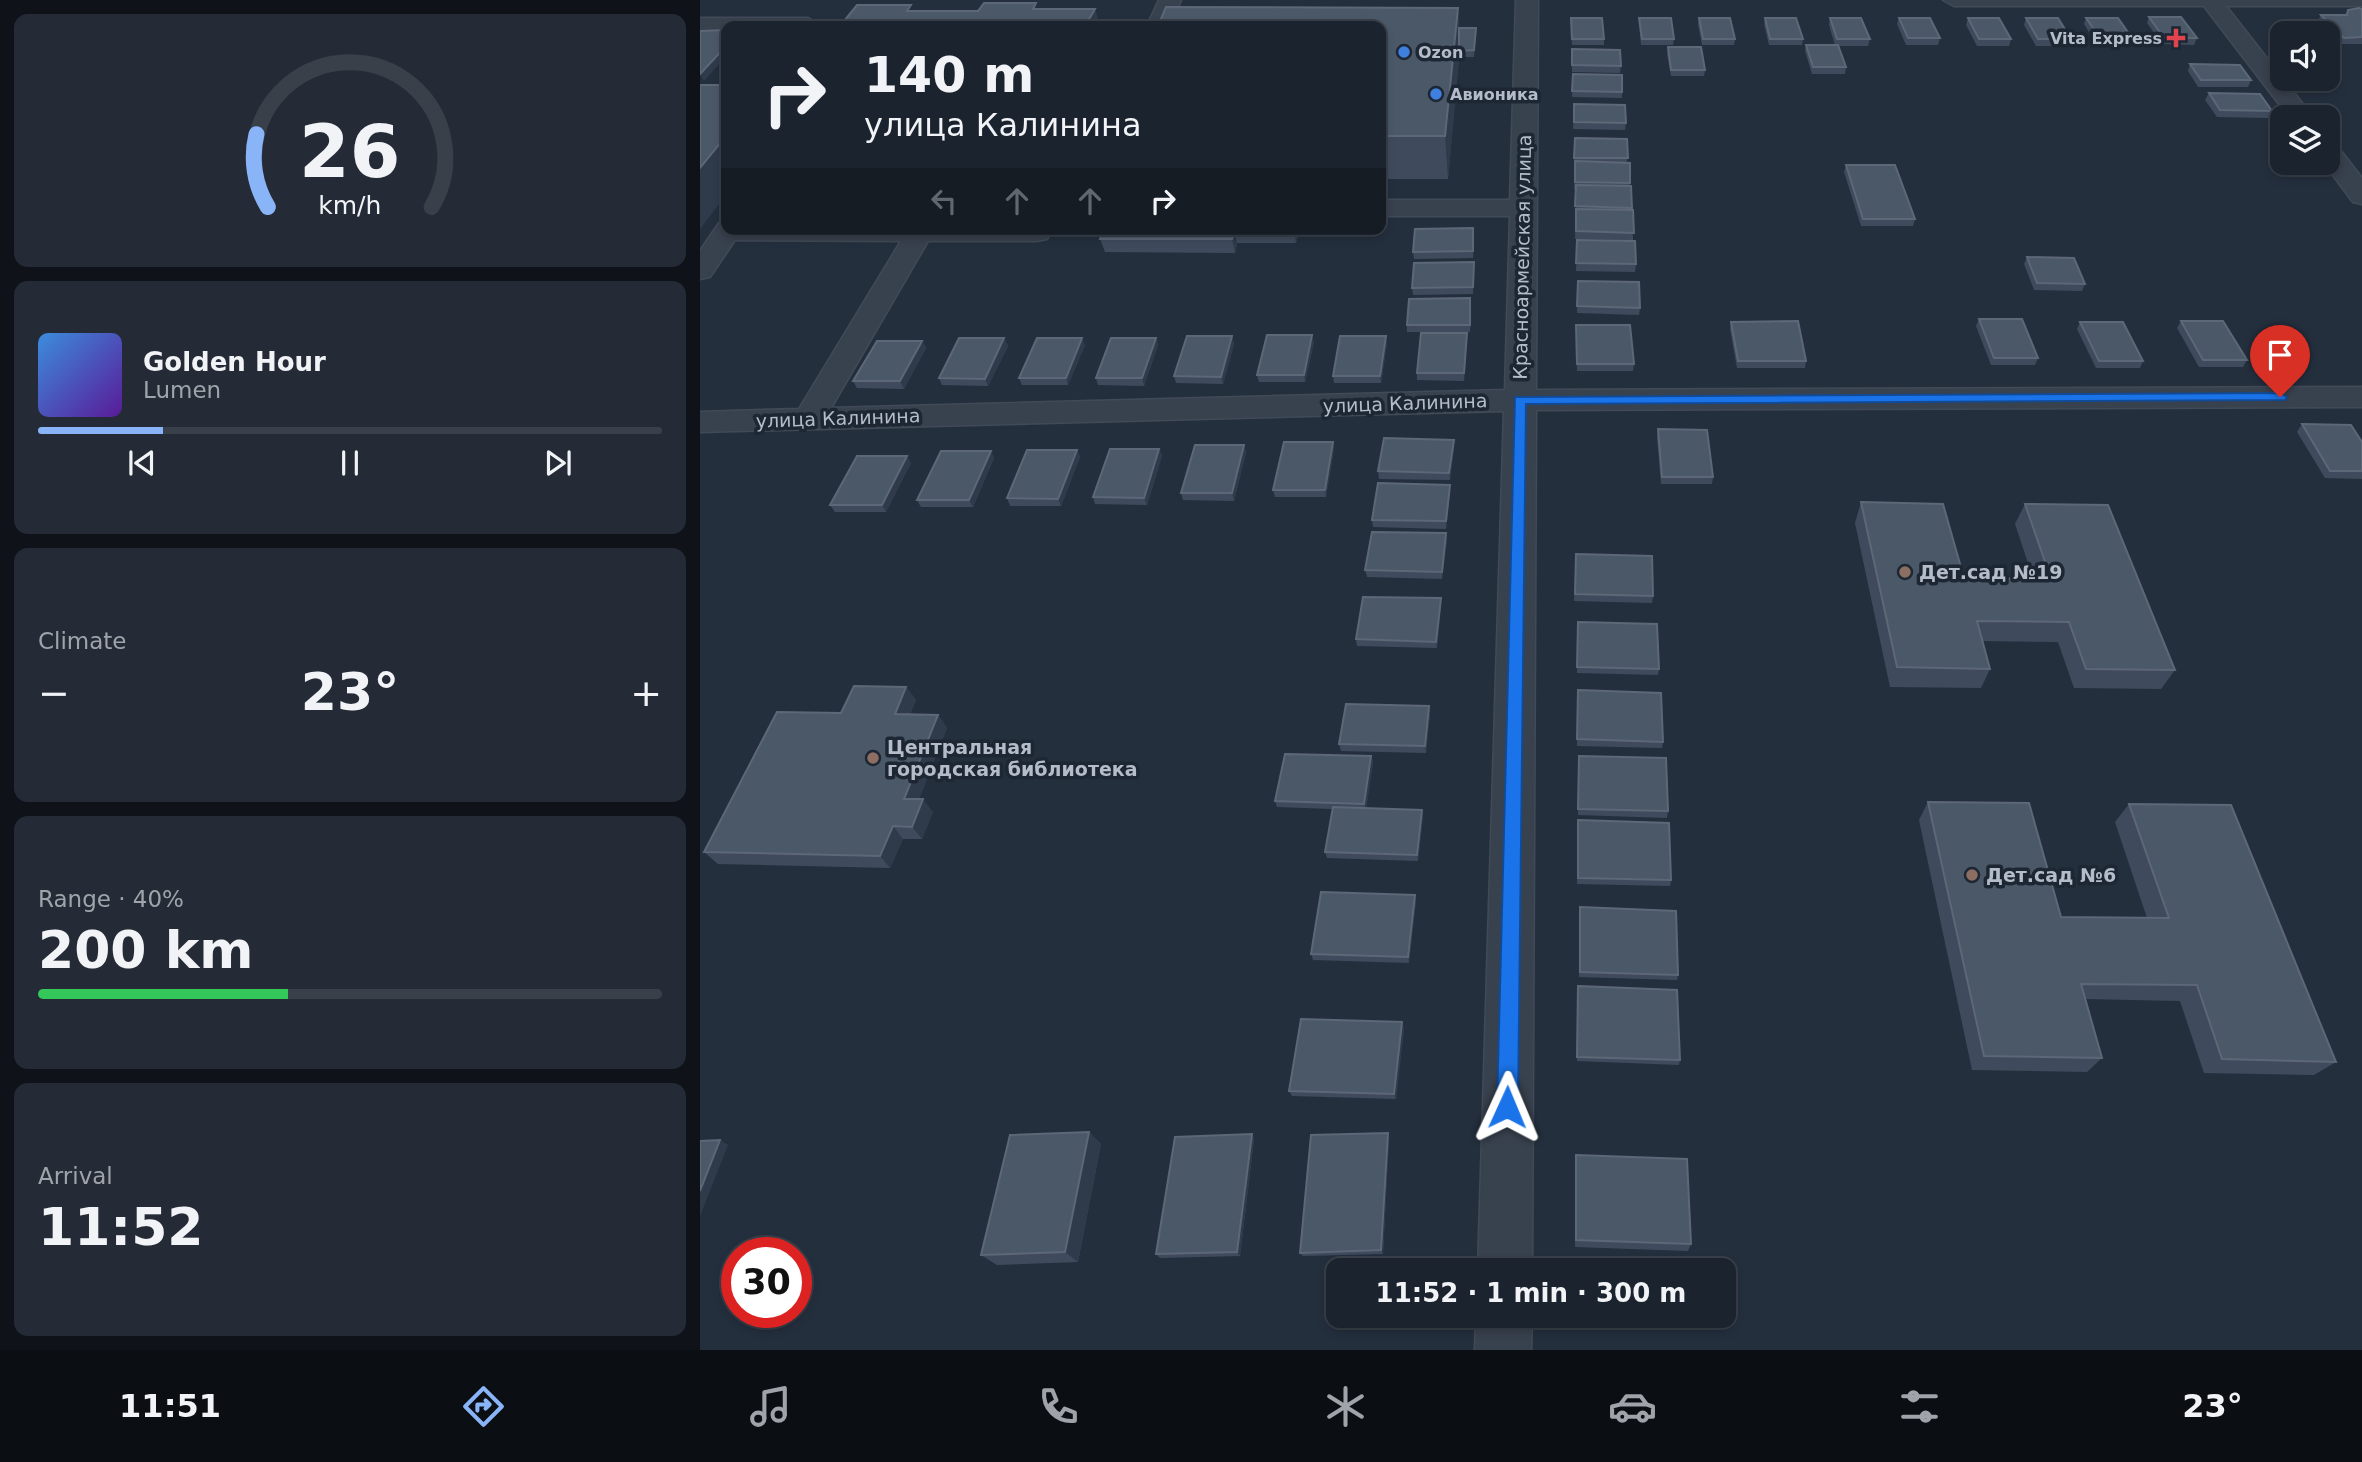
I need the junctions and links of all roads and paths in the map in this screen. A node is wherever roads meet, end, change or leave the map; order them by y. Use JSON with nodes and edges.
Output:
{"nodes":[{"id":1,"x":1170,"y":0,"type":"edge"},
{"id":2,"x":1527,"y":0,"type":"edge"},
{"id":3,"x":1954,"y":0,"type":"edge"},
{"id":4,"x":2032,"y":0,"type":"edge"},
{"id":5,"x":2211,"y":0,"type":"edge"},
{"id":6,"x":2362,"y":0,"type":"edge"},
{"id":7,"x":812,"y":20,"type":"edge"},
{"id":8,"x":790,"y":21,"type":"edge"},
{"id":9,"x":1160,"y":21,"type":"edge"},
{"id":10,"x":721,"y":24,"type":"edge"},
{"id":11,"x":700,"y":25,"type":"edge"},
{"id":12,"x":2292,"y":105,"type":"edge"},
{"id":13,"x":2340,"y":167,"type":"edge"},
{"id":14,"x":2362,"y":196,"type":"edge"},
{"id":15,"x":1386,"y":206,"type":"edge"},
{"id":16,"x":1523,"y":208,"type":"junction"},
{"id":17,"x":725,"y":235,"type":"edge"},
{"id":18,"x":918,"y":235,"type":"edge"},
{"id":19,"x":700,"y":271,"type":"edge"},
{"id":20,"x":2362,"y":397,"type":"edge"},
{"id":21,"x":1520,"y":400,"type":"junction"},
{"id":22,"x":809,"y":419,"type":"junction"},
{"id":23,"x":700,"y":422,"type":"edge"},
{"id":24,"x":1504,"y":1258,"type":"edge"},
{"id":25,"x":1504,"y":1328,"type":"edge"},
{"id":26,"x":1503,"y":1350,"type":"edge"}],
"edges":[{"from":1,"to":9,"type":"street"},
{"from":2,"to":16,"type":"street","name":"Красноармейская улица"},
{"from":3,"to":4,"type":"street"},
{"from":4,"to":5,"type":"street"},
{"from":5,"to":6,"type":"street"},
{"from":5,"to":12,"type":"street"},
{"from":7,"to":8,"type":"street"},
{"from":10,"to":11,"type":"street"},
{"from":13,"to":14,"type":"street"},
{"from":15,"to":16,"type":"street"},
{"from":16,"to":21,"type":"street","name":"Красноармейская улица"},
{"from":17,"to":19,"type":"street"},
{"from":18,"to":22,"type":"street"},
{"from":20,"to":21,"type":"street","name":"улица Калинина"},
{"from":21,"to":22,"type":"street","name":"улица Калинина"},
{"from":21,"to":24,"type":"street","name":"Красноармейская улица"},
{"from":22,"to":23,"type":"street","name":"улица Калинина"},
{"from":25,"to":26,"type":"street"}]}
